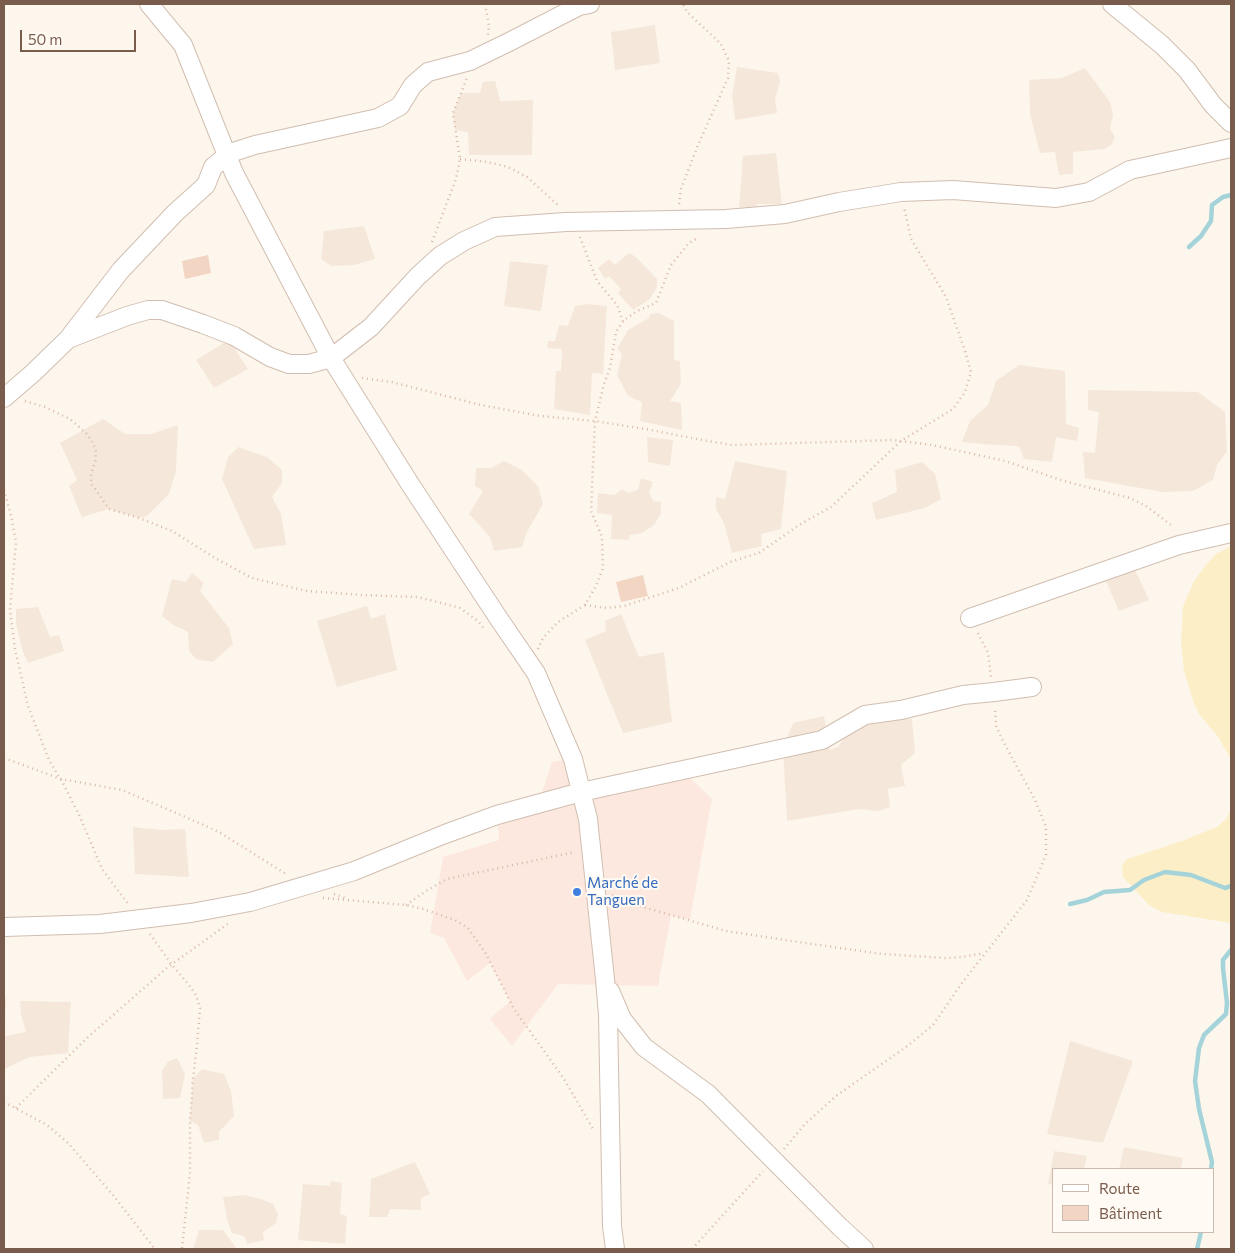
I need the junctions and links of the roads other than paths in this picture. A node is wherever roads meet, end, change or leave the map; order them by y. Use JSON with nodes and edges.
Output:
{"nodes":[{"id":1,"x":149,"y":4,"type":"edge"},
{"id":2,"x":590,"y":4,"type":"edge"},
{"id":3,"x":1112,"y":4,"type":"edge"},
{"id":4,"x":1231,"y":123,"type":"edge"},
{"id":5,"x":1231,"y":148,"type":"edge"},
{"id":6,"x":227,"y":155,"type":"junction"},
{"id":7,"x":68,"y":340,"type":"junction"},
{"id":8,"x":331,"y":358,"type":"junction"},
{"id":9,"x":5,"y":397,"type":"edge"},
{"id":10,"x":1231,"y":534,"type":"edge"},
{"id":11,"x":970,"y":618,"type":"road end"},
{"id":12,"x":1032,"y":687,"type":"dead end"},
{"id":13,"x":581,"y":792,"type":"junction"},
{"id":14,"x":4,"y":927,"type":"edge"},
{"id":15,"x":605,"y":979,"type":"junction"},
{"id":16,"x":615,"y":1249,"type":"edge"},
{"id":17,"x":864,"y":1249,"type":"edge"}],
"edges":[{"from":1,"to":6,"type":"street"},
{"from":2,"to":6,"type":"street"},
{"from":3,"to":4,"type":"street"},
{"from":5,"to":8,"type":"street"},
{"from":6,"to":7,"type":"street"},
{"from":6,"to":8,"type":"street"},
{"from":7,"to":8,"type":"street"},
{"from":7,"to":9,"type":"street"},
{"from":8,"to":13,"type":"street"},
{"from":10,"to":11,"type":"street"},
{"from":12,"to":13,"type":"street"},
{"from":13,"to":14,"type":"street"},
{"from":13,"to":15,"type":"street"},
{"from":15,"to":16,"type":"street"},
{"from":15,"to":17,"type":"street"}]}
